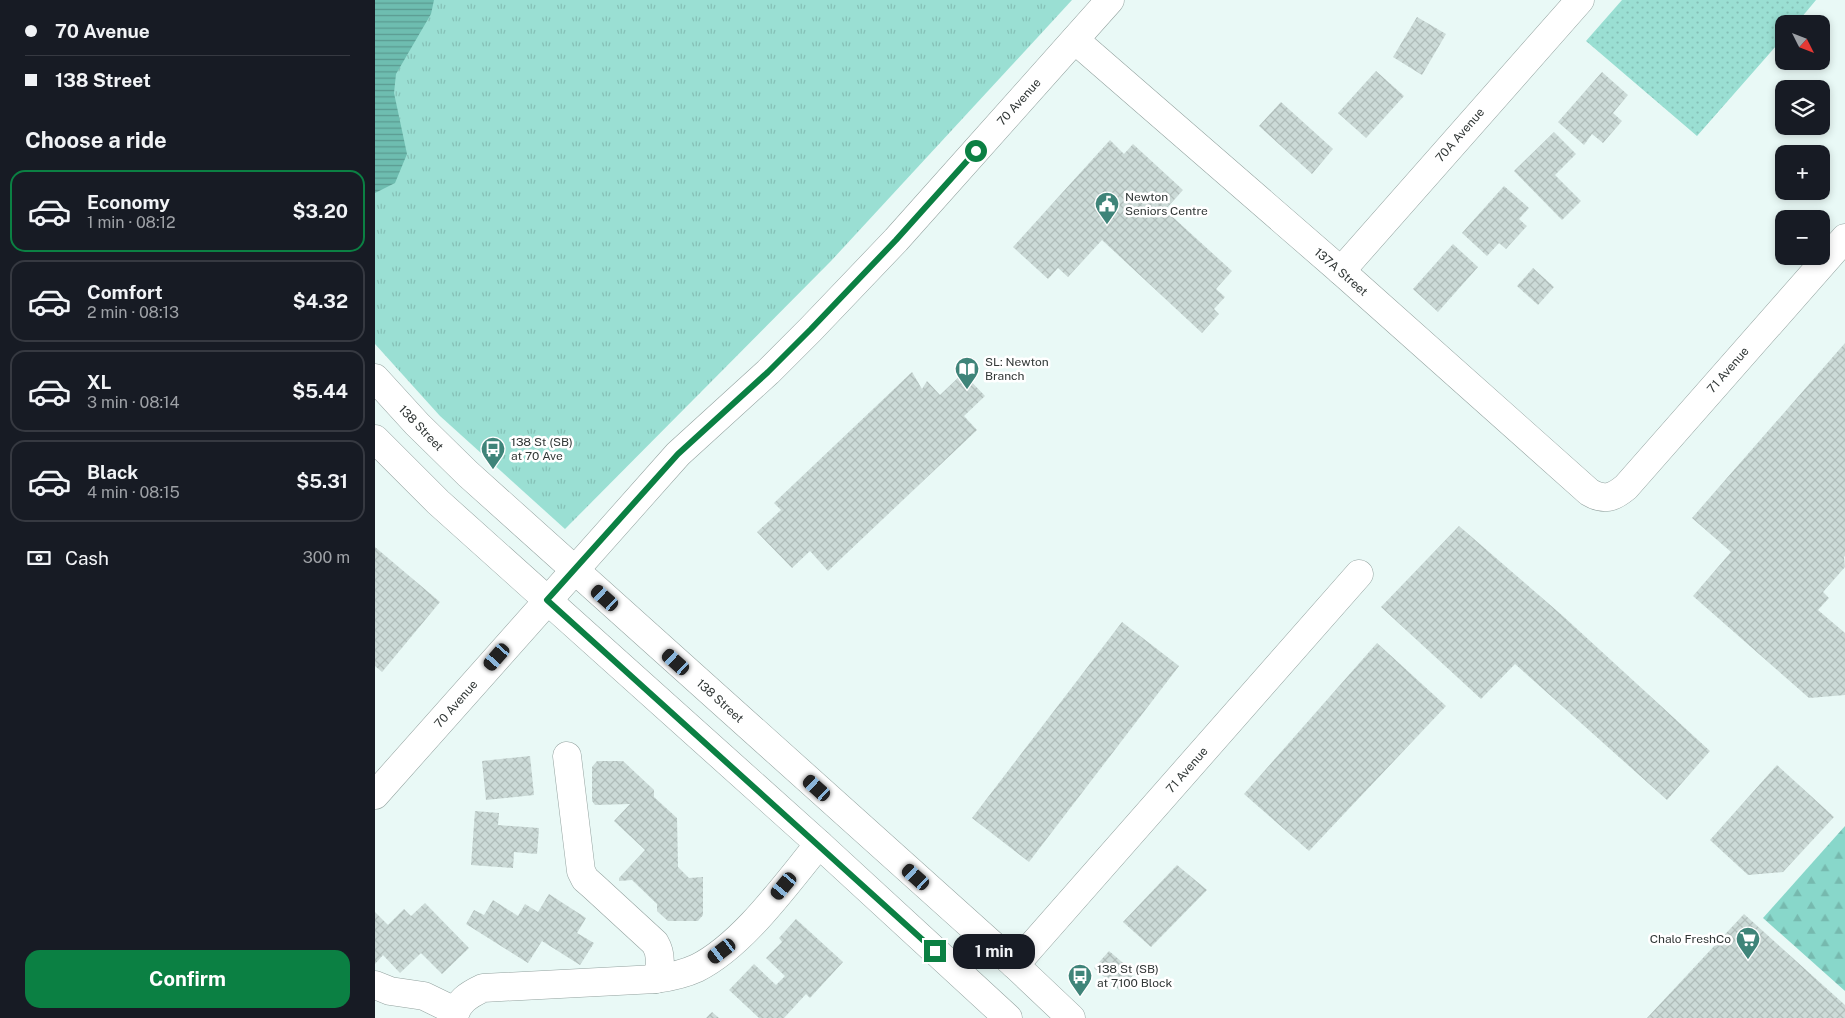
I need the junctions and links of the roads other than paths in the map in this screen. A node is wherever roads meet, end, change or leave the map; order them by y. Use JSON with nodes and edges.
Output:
{"nodes":[{"id":1,"x":1110,"y":0,"type":"edge"},
{"id":2,"x":1580,"y":0,"type":"edge"},
{"id":3,"x":1075,"y":40,"type":"junction"},
{"id":4,"x":1845,"y":238,"type":"edge"},
{"id":5,"x":1341,"y":271,"type":"junction"},
{"id":6,"x":375,"y":378,"type":"edge"},
{"id":7,"x":375,"y":439,"type":"edge"},
{"id":8,"x":1608,"y":498,"type":"joint"},
{"id":9,"x":574,"y":570,"type":"junction"},
{"id":10,"x":1359,"y":574,"type":"dead end"},
{"id":11,"x":547,"y":600,"type":"junction"},
{"id":12,"x":567,"y":756,"type":"dead end"},
{"id":13,"x":375,"y":795,"type":"edge"},
{"id":14,"x":819,"y":844,"type":"junction"},
{"id":15,"x":1015,"y":965,"type":"junction"},
{"id":16,"x":656,"y":979,"type":"junction"},
{"id":17,"x":375,"y":986,"type":"edge"},
{"id":18,"x":455,"y":1015,"type":"edge"},
{"id":19,"x":1008,"y":1018,"type":"edge"},
{"id":20,"x":1071,"y":1018,"type":"edge"}],
"edges":[{"from":1,"to":3,"type":"street","name":"70 Avenue"},
{"from":2,"to":5,"type":"street","name":"70A Avenue"},
{"from":3,"to":5,"type":"street","name":"137A Street"},
{"from":3,"to":9,"type":"street","name":"70 Avenue"},
{"from":4,"to":8,"type":"street","name":"71 Avenue"},
{"from":5,"to":8,"type":"street","name":"137A Street"},
{"from":6,"to":9,"type":"street","name":"138 Street"},
{"from":7,"to":11,"type":"street"},
{"from":9,"to":11,"type":"street","name":"70 Avenue"},
{"from":9,"to":15,"type":"street","name":"138 Street"},
{"from":10,"to":15,"type":"street","name":"71 Avenue"},
{"from":11,"to":13,"type":"street","name":"70 Avenue"},
{"from":11,"to":14,"type":"street"},
{"from":12,"to":16,"type":"street"},
{"from":14,"to":16,"type":"street"},
{"from":14,"to":19,"type":"street"},
{"from":15,"to":20,"type":"street","name":"138 Street"},
{"from":16,"to":18,"type":"street"},
{"from":17,"to":18,"type":"street"}]}
